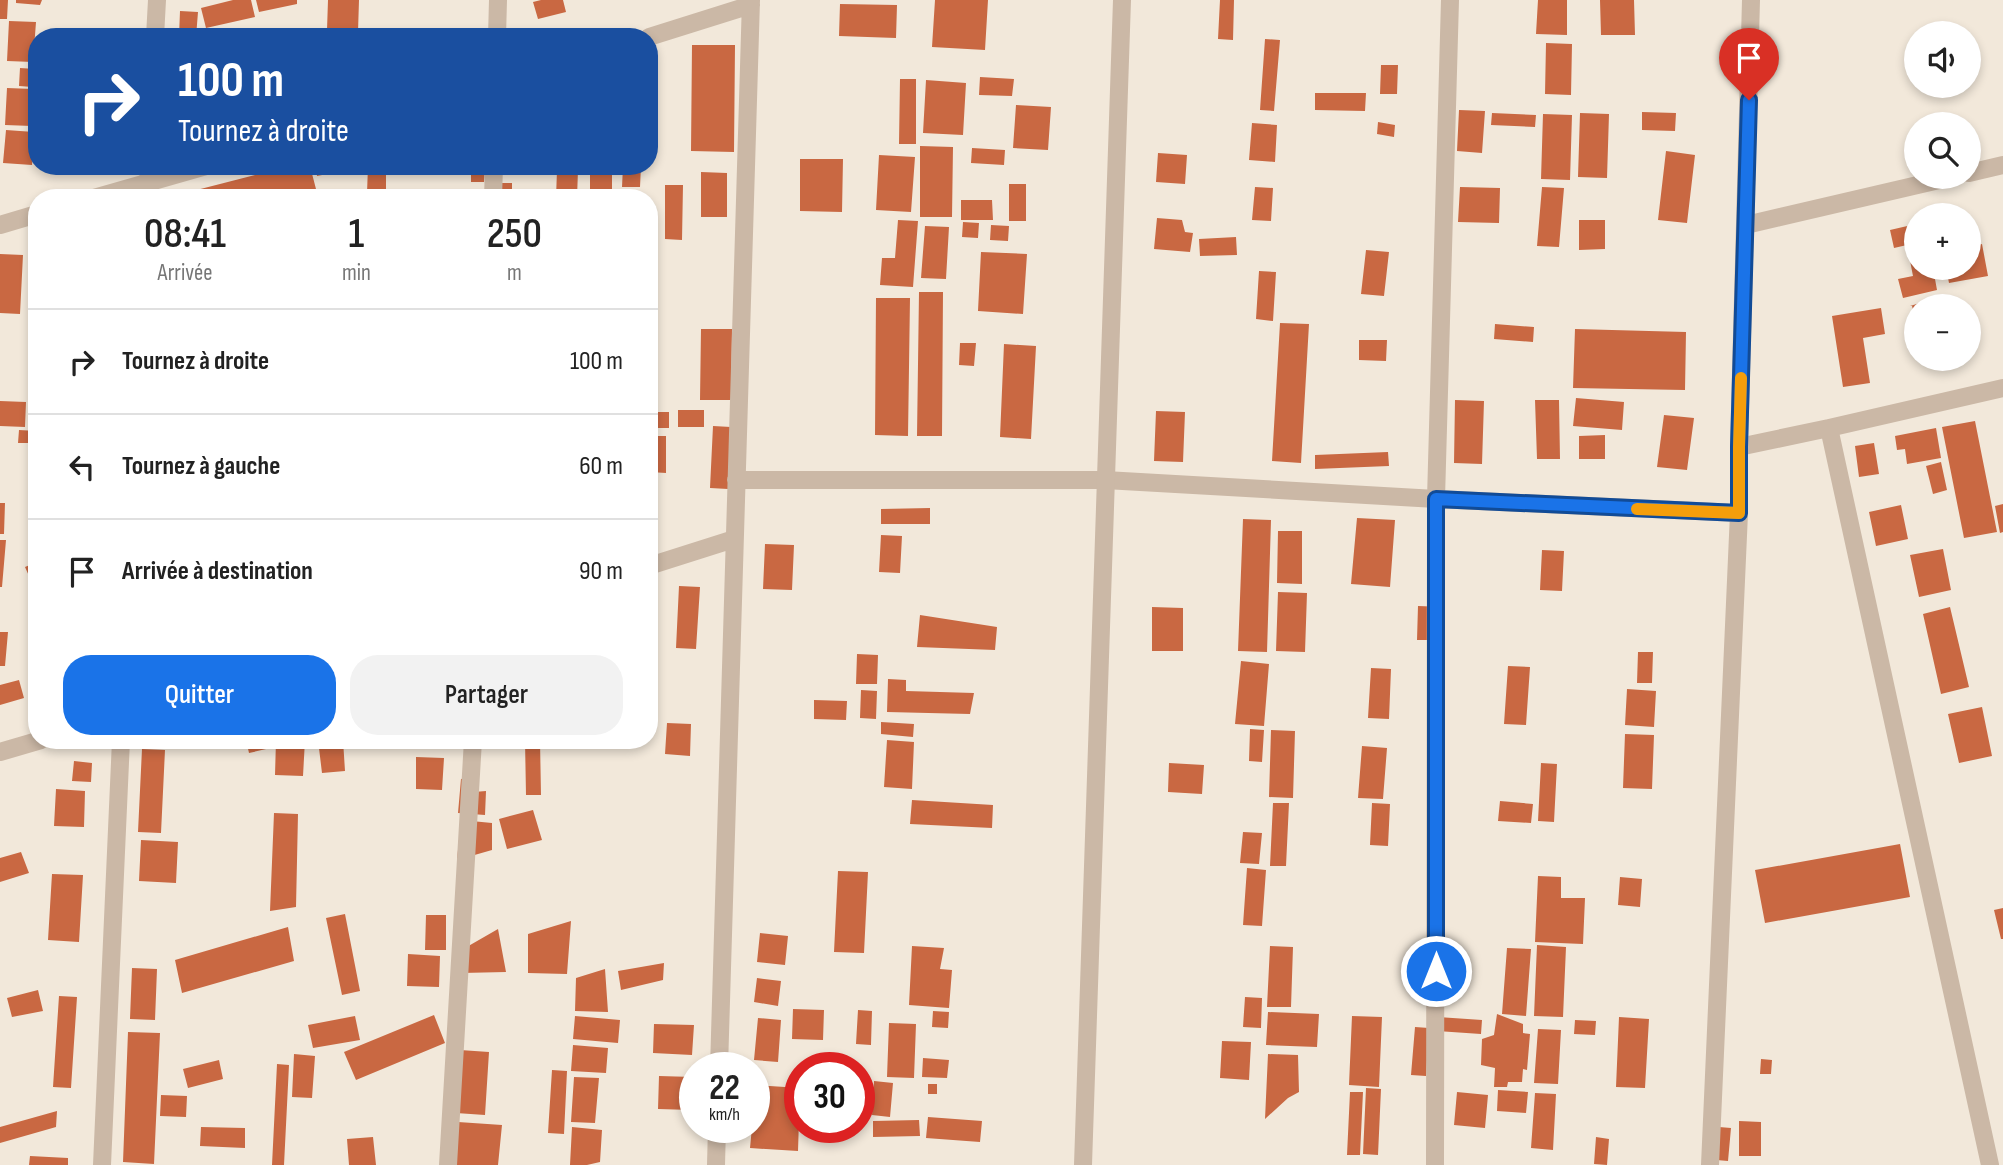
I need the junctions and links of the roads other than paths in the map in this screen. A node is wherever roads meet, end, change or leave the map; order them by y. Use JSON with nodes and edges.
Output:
{"nodes":[{"id":1,"x":156,"y":0,"type":"edge"},
{"id":2,"x":498,"y":0,"type":"edge"},
{"id":3,"x":1122,"y":0,"type":"edge"},
{"id":4,"x":1450,"y":0,"type":"edge"},
{"id":5,"x":1751,"y":0,"type":"edge"},
{"id":6,"x":751,"y":2,"type":"edge"},
{"id":7,"x":155,"y":28,"type":"edge"},
{"id":8,"x":497,"y":28,"type":"edge"},
{"id":9,"x":658,"y":34,"type":"edge"},
{"id":10,"x":2003,"y":165,"type":"edge"},
{"id":11,"x":1981,"y":170,"type":"edge"},
{"id":12,"x":173,"y":175,"type":"edge"},
{"id":13,"x":148,"y":182,"type":"edge"},
{"id":14,"x":1904,"y":188,"type":"edge"},
{"id":15,"x":124,"y":189,"type":"edge"},
{"id":16,"x":28,"y":217,"type":"edge"},
{"id":17,"x":0,"y":225,"type":"edge"},
{"id":18,"x":1746,"y":225,"type":"junction"},
{"id":19,"x":2003,"y":388,"type":"edge"},
{"id":20,"x":1829,"y":428,"type":"junction"},
{"id":21,"x":1739,"y":447,"type":"junction"},
{"id":22,"x":736,"y":480,"type":"junction"},
{"id":23,"x":1105,"y":480,"type":"junction"},
{"id":24,"x":1436,"y":499,"type":"junction"},
{"id":25,"x":1739,"y":513,"type":"junction"},
{"id":26,"x":734,"y":539,"type":"junction"},
{"id":27,"x":658,"y":563,"type":"edge"},
{"id":28,"x":28,"y":744,"type":"edge"},
{"id":29,"x":121,"y":749,"type":"edge"},
{"id":30,"x":472,"y":749,"type":"edge"},
{"id":31,"x":0,"y":752,"type":"edge"},
{"id":32,"x":719,"y":1052,"type":"edge"},
{"id":33,"x":717,"y":1143,"type":"edge"},
{"id":34,"x":102,"y":1165,"type":"edge"},
{"id":35,"x":448,"y":1165,"type":"edge"},
{"id":36,"x":716,"y":1165,"type":"edge"},
{"id":37,"x":1083,"y":1165,"type":"edge"},
{"id":38,"x":1435,"y":1165,"type":"edge"},
{"id":39,"x":1710,"y":1165,"type":"edge"},
{"id":40,"x":1990,"y":1165,"type":"edge"}],
"edges":[{"from":1,"to":7,"type":"street"},
{"from":2,"to":8,"type":"street"},
{"from":3,"to":23,"type":"street"},
{"from":4,"to":24,"type":"street"},
{"from":5,"to":18,"type":"street"},
{"from":6,"to":9,"type":"street"},
{"from":6,"to":22,"type":"street"},
{"from":10,"to":11,"type":"street"},
{"from":12,"to":13,"type":"street"},
{"from":13,"to":15,"type":"street"},
{"from":14,"to":18,"type":"street"},
{"from":16,"to":17,"type":"street"},
{"from":18,"to":21,"type":"street"},
{"from":19,"to":20,"type":"street"},
{"from":20,"to":21,"type":"street"},
{"from":20,"to":40,"type":"street"},
{"from":21,"to":25,"type":"street"},
{"from":22,"to":23,"type":"street"},
{"from":22,"to":26,"type":"street"},
{"from":23,"to":24,"type":"street"},
{"from":23,"to":37,"type":"street"},
{"from":24,"to":25,"type":"street"},
{"from":24,"to":38,"type":"street"},
{"from":25,"to":39,"type":"street"},
{"from":26,"to":27,"type":"street"},
{"from":26,"to":32,"type":"street"},
{"from":28,"to":31,"type":"street"},
{"from":29,"to":34,"type":"street"},
{"from":30,"to":35,"type":"street"},
{"from":33,"to":36,"type":"street"}]}
